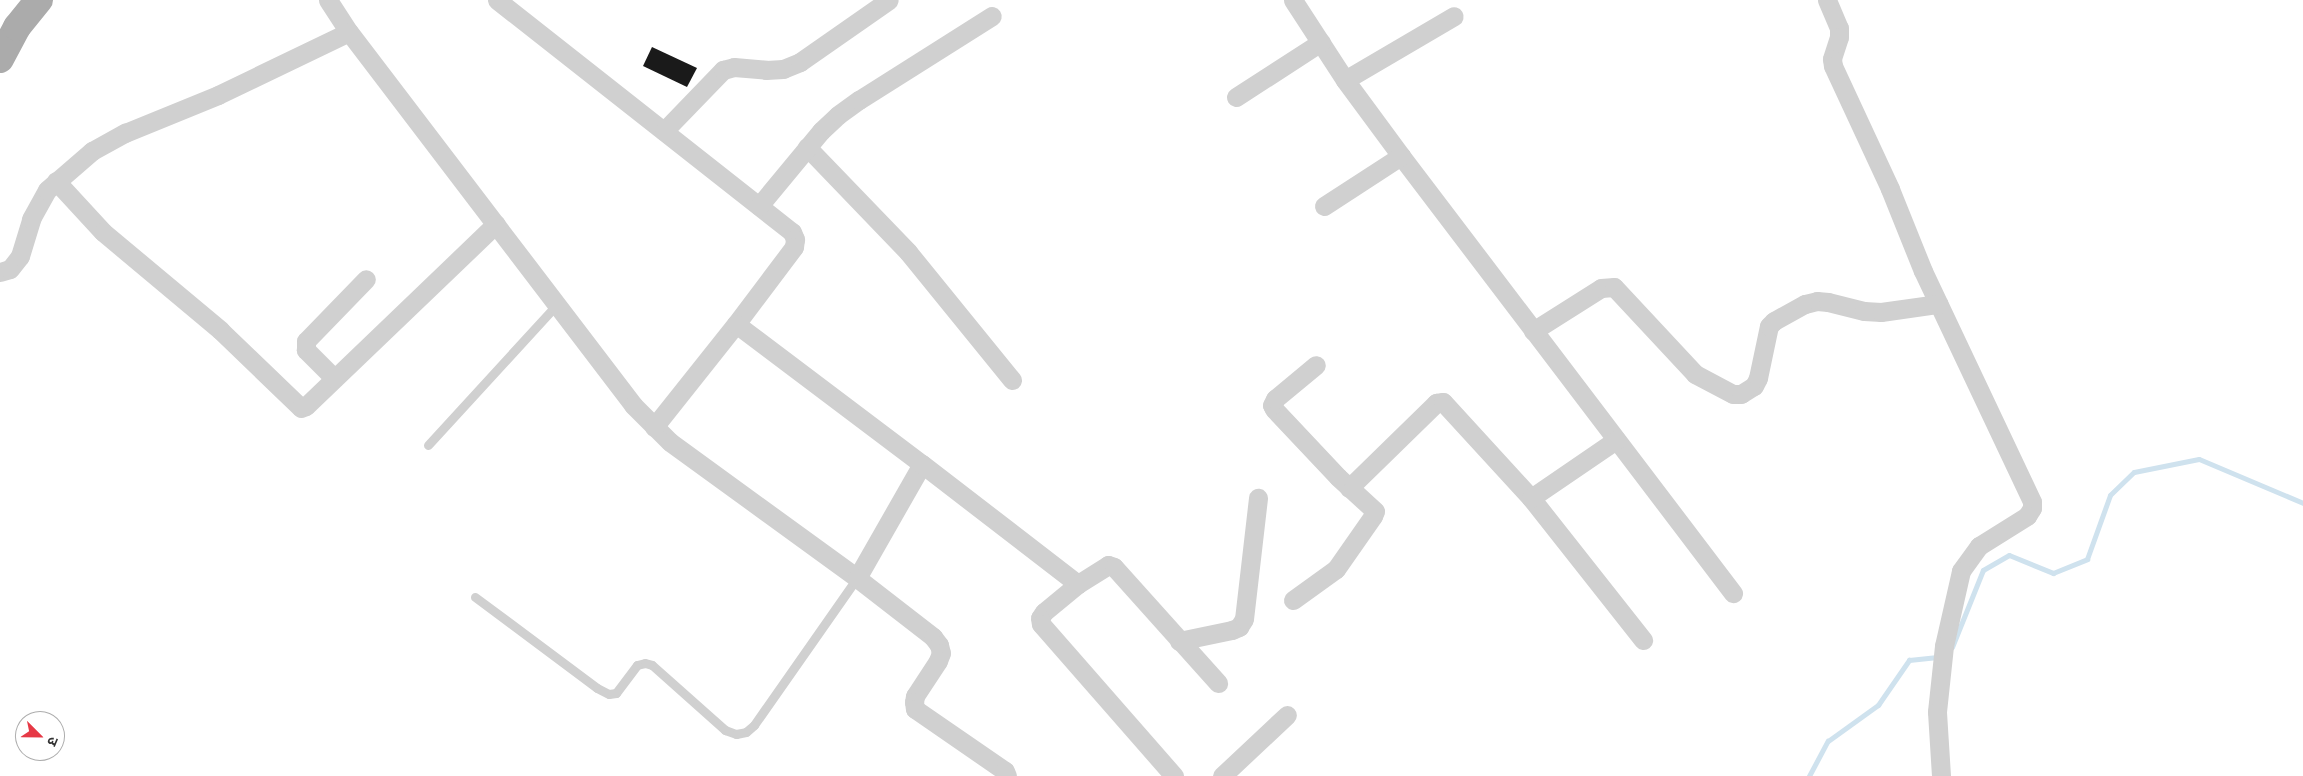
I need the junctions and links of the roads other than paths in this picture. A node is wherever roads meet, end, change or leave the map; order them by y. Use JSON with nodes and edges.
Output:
{"nodes":[{"id":1,"x":39,"y":0,"type":"edge"},
{"id":2,"x":328,"y":0,"type":"edge"},
{"id":3,"x":497,"y":0,"type":"edge"},
{"id":4,"x":889,"y":0,"type":"edge"},
{"id":5,"x":1293,"y":0,"type":"edge"},
{"id":6,"x":1827,"y":0,"type":"edge"},
{"id":7,"x":992,"y":16,"type":"dead end"},
{"id":8,"x":1454,"y":16,"type":"dead end"},
{"id":9,"x":349,"y":32,"type":"junction"},
{"id":10,"x":1321,"y":42,"type":"junction"},
{"id":11,"x":0,"y":59,"type":"edge"},
{"id":12,"x":1345,"y":80,"type":"junction"},
{"id":13,"x":1236,"y":97,"type":"dead end"},
{"id":14,"x":664,"y":132,"type":"junction"},
{"id":15,"x":807,"y":147,"type":"junction"},
{"id":16,"x":1401,"y":156,"type":"junction"},
{"id":17,"x":56,"y":181,"type":"junction"},
{"id":18,"x":760,"y":206,"type":"junction"},
{"id":19,"x":1324,"y":206,"type":"dead end"},
{"id":20,"x":496,"y":224,"type":"junction"},
{"id":21,"x":0,"y":272,"type":"edge"},
{"id":22,"x":366,"y":279,"type":"dead end"},
{"id":23,"x":557,"y":304,"type":"junction"},
{"id":24,"x":1938,"y":304,"type":"junction"},
{"id":25,"x":736,"y":324,"type":"junction"},
{"id":26,"x":1533,"y":331,"type":"junction"},
{"id":27,"x":1316,"y":364,"type":"dead end"},
{"id":28,"x":334,"y":378,"type":"junction"},
{"id":29,"x":1012,"y":380,"type":"dead end"},
{"id":30,"x":654,"y":427,"type":"junction"},
{"id":31,"x":1616,"y":440,"type":"junction"},
{"id":32,"x":428,"y":446,"type":"dead end"},
{"id":33,"x":922,"y":464,"type":"junction"},
{"id":34,"x":1349,"y":488,"type":"junction"},
{"id":35,"x":1258,"y":498,"type":"dead end"},
{"id":36,"x":1531,"y":498,"type":"junction"},
{"id":37,"x":857,"y":578,"type":"junction"},
{"id":38,"x":1078,"y":584,"type":"junction"},
{"id":39,"x":1733,"y":593,"type":"dead end"},
{"id":40,"x":474,"y":597,"type":"dead end"},
{"id":41,"x":1293,"y":600,"type":"dead end"},
{"id":42,"x":1643,"y":640,"type":"dead end"},
{"id":43,"x":1178,"y":641,"type":"junction"},
{"id":44,"x":1218,"y":683,"type":"dead end"},
{"id":45,"x":1287,"y":715,"type":"dead end"},
{"id":46,"x":1007,"y":776,"type":"edge"},
{"id":47,"x":1174,"y":776,"type":"edge"},
{"id":48,"x":1222,"y":776,"type":"edge"},
{"id":49,"x":1941,"y":776,"type":"edge"}],
"edges":[{"from":1,"to":11,"type":"main road"},
{"from":2,"to":9,"type":"street"},
{"from":3,"to":14,"type":"street"},
{"from":4,"to":14,"type":"street"},
{"from":5,"to":10,"type":"street"},
{"from":6,"to":24,"type":"street"},
{"from":7,"to":15,"type":"street"},
{"from":8,"to":12,"type":"street"},
{"from":9,"to":17,"type":"street"},
{"from":9,"to":20,"type":"street"},
{"from":10,"to":12,"type":"street"},
{"from":10,"to":13,"type":"street"},
{"from":12,"to":16,"type":"street"},
{"from":14,"to":18,"type":"street"},
{"from":15,"to":18,"type":"street"},
{"from":15,"to":29,"type":"street"},
{"from":16,"to":19,"type":"street"},
{"from":16,"to":26,"type":"street"},
{"from":17,"to":21,"type":"street"},
{"from":17,"to":28,"type":"street"},
{"from":18,"to":25,"type":"street"},
{"from":20,"to":23,"type":"street"},
{"from":20,"to":28,"type":"street"},
{"from":22,"to":28,"type":"street"},
{"from":23,"to":30,"type":"street"},
{"from":23,"to":32,"type":"lane"},
{"from":24,"to":26,"type":"street"},
{"from":24,"to":49,"type":"street"},
{"from":25,"to":30,"type":"street"},
{"from":25,"to":33,"type":"street"},
{"from":26,"to":31,"type":"street"},
{"from":27,"to":34,"type":"street"},
{"from":30,"to":37,"type":"street"},
{"from":31,"to":36,"type":"street"},
{"from":31,"to":39,"type":"street"},
{"from":33,"to":37,"type":"street"},
{"from":33,"to":38,"type":"street"},
{"from":34,"to":36,"type":"street"},
{"from":34,"to":41,"type":"street"},
{"from":35,"to":43,"type":"street"},
{"from":36,"to":42,"type":"street"},
{"from":37,"to":40,"type":"lane"},
{"from":37,"to":46,"type":"street"},
{"from":38,"to":43,"type":"street"},
{"from":38,"to":47,"type":"street"},
{"from":43,"to":44,"type":"street"},
{"from":45,"to":48,"type":"street"}]}
